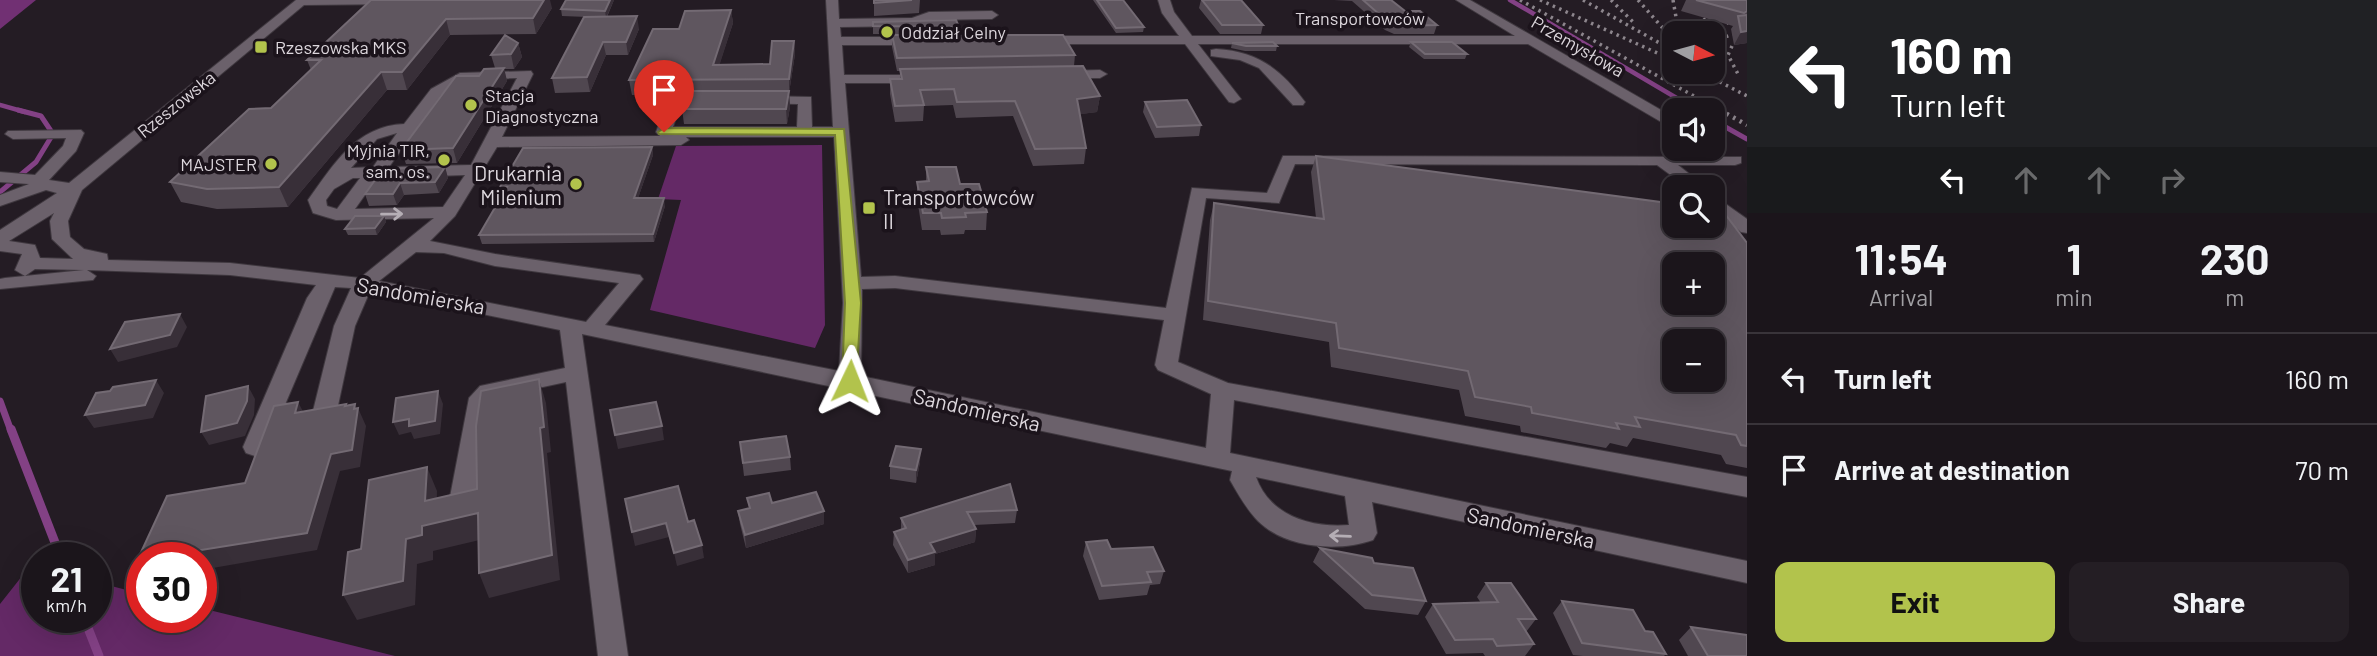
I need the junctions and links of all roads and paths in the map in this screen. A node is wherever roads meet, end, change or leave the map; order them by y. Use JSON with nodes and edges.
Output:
{"nodes":[{"id":1,"x":400,"y":0,"type":"edge"},
{"id":2,"x":832,"y":0,"type":"edge"},
{"id":3,"x":1164,"y":0,"type":"edge"},
{"id":4,"x":1462,"y":0,"type":"edge"},
{"id":5,"x":302,"y":1,"type":"edge"},
{"id":6,"x":992,"y":15,"type":"dead end"},
{"id":7,"x":834,"y":23,"type":"junction"},
{"id":8,"x":1018,"y":40,"type":"edge"},
{"id":9,"x":1189,"y":40,"type":"junction"},
{"id":10,"x":1530,"y":40,"type":"junction"},
{"id":11,"x":835,"y":41,"type":"junction"},
{"id":12,"x":935,"y":41,"type":"edge"},
{"id":13,"x":1200,"y":52,"type":"junction"},
{"id":14,"x":1100,"y":74,"type":"dead end"},
{"id":15,"x":1046,"y":76,"type":"edge"},
{"id":16,"x":838,"y":79,"type":"junction"},
{"id":17,"x":937,"y":79,"type":"edge"},
{"id":18,"x":1234,"y":99,"type":"dead end"},
{"id":19,"x":1298,"y":102,"type":"dead end"},
{"id":20,"x":1662,"y":117,"type":"edge"},
{"id":21,"x":409,"y":128,"type":"junction"},
{"id":22,"x":804,"y":132,"type":"junction"},
{"id":23,"x":13,"y":134,"type":"dead end"},
{"id":24,"x":841,"y":136,"type":"junction"},
{"id":25,"x":490,"y":142,"type":"junction"},
{"id":26,"x":1725,"y":155,"type":"edge"},
{"id":27,"x":1659,"y":159,"type":"junction"},
{"id":28,"x":1741,"y":164,"type":"edge"},
{"id":29,"x":475,"y":170,"type":"junction"},
{"id":30,"x":374,"y":173,"type":"junction"},
{"id":31,"x":1681,"y":175,"type":"edge"},
{"id":32,"x":25,"y":179,"type":"edge"},
{"id":33,"x":332,"y":181,"type":"junction"},
{"id":34,"x":74,"y":188,"type":"junction"},
{"id":35,"x":0,"y":201,"type":"edge"},
{"id":36,"x":48,"y":209,"type":"junction"},
{"id":37,"x":1725,"y":210,"type":"edge"},
{"id":38,"x":449,"y":212,"type":"junction"},
{"id":39,"x":342,"y":215,"type":"junction"},
{"id":40,"x":1747,"y":228,"type":"edge"},
{"id":41,"x":0,"y":238,"type":"edge"},
{"id":42,"x":9,"y":246,"type":"edge"},
{"id":43,"x":415,"y":246,"type":"junction"},
{"id":44,"x":31,"y":262,"type":"junction"},
{"id":45,"x":161,"y":268,"type":"junction"},
{"id":46,"x":329,"y":280,"type":"junction"},
{"id":47,"x":852,"y":283,"type":"junction"},
{"id":48,"x":364,"y":284,"type":"junction"},
{"id":49,"x":2,"y":285,"type":"edge"},
{"id":50,"x":1175,"y":315,"type":"junction"},
{"id":51,"x":581,"y":326,"type":"junction"},
{"id":52,"x":576,"y":373,"type":"junction"},
{"id":53,"x":850,"y":381,"type":"junction"},
{"id":54,"x":1223,"y":390,"type":"junction"},
{"id":55,"x":324,"y":415,"type":"edge"},
{"id":56,"x":255,"y":447,"type":"edge"},
{"id":57,"x":1217,"y":460,"type":"junction"},
{"id":58,"x":1245,"y":466,"type":"junction"},
{"id":59,"x":1747,"y":487,"type":"edge"},
{"id":60,"x":1357,"y":490,"type":"junction"},
{"id":61,"x":462,"y":502,"type":"edge"},
{"id":62,"x":1747,"y":572,"type":"edge"},
{"id":63,"x":614,"y":656,"type":"edge"}],
"edges":[{"from":1,"to":5,"type":"street"},
{"from":2,"to":7,"type":"street"},
{"from":3,"to":9,"type":"street"},
{"from":4,"to":10,"type":"street","name":"Przemysłowa"},
{"from":5,"to":34,"type":"street","name":"Rzeszowska"},
{"from":6,"to":7,"type":"street"},
{"from":7,"to":11,"type":"street"},
{"from":8,"to":9,"type":"street","name":"Transportowców"},
{"from":9,"to":10,"type":"street","name":"Transportowców"},
{"from":9,"to":13,"type":"street"},
{"from":10,"to":20,"type":"street","name":"Przemysłowa"},
{"from":11,"to":12,"type":"street"},
{"from":11,"to":16,"type":"street"},
{"from":13,"to":18,"type":"street"},
{"from":13,"to":19,"type":"street"},
{"from":14,"to":15,"type":"street"},
{"from":16,"to":17,"type":"street"},
{"from":16,"to":24,"type":"street"},
{"from":21,"to":25,"type":"street"},
{"from":21,"to":30,"type":"street"},
{"from":21,"to":33,"type":"street"},
{"from":22,"to":22,"type":"street"},
{"from":22,"to":24,"type":"street"},
{"from":23,"to":32,"type":"street"},
{"from":24,"to":25,"type":"street"},
{"from":24,"to":47,"type":"street"},
{"from":25,"to":29,"type":"street"},
{"from":26,"to":28,"type":"street"},
{"from":27,"to":28,"type":"street"},
{"from":27,"to":31,"type":"street"},
{"from":27,"to":50,"type":"street"},
{"from":29,"to":30,"type":"street"},
{"from":29,"to":38,"type":"street"},
{"from":30,"to":33,"type":"street"},
{"from":30,"to":39,"type":"street"},
{"from":32,"to":34,"type":"street"},
{"from":32,"to":35,"type":"street"},
{"from":33,"to":39,"type":"street"},
{"from":34,"to":36,"type":"street","name":"Rzeszowska"},
{"from":34,"to":45,"type":"street"},
{"from":36,"to":41,"type":"street","name":"Rzeszowska"},
{"from":36,"to":42,"type":"street","name":"Rzeszowska"},
{"from":37,"to":40,"type":"street"},
{"from":39,"to":38,"type":"street","one_way":true},
{"from":38,"to":43,"type":"street"},
{"from":42,"to":44,"type":"street"},
{"from":43,"to":48,"type":"street"},
{"from":43,"to":51,"type":"street"},
{"from":44,"to":45,"type":"street"},
{"from":44,"to":49,"type":"street"},
{"from":45,"to":46,"type":"street","name":"Sandomierska"},
{"from":45,"to":49,"type":"street"},
{"from":46,"to":48,"type":"street","name":"Sandomierska"},
{"from":46,"to":56,"type":"street"},
{"from":47,"to":50,"type":"street"},
{"from":47,"to":53,"type":"street"},
{"from":48,"to":51,"type":"street","name":"Sandomierska"},
{"from":48,"to":55,"type":"street"},
{"from":50,"to":54,"type":"street"},
{"from":51,"to":52,"type":"street"},
{"from":51,"to":53,"type":"street","name":"Sandomierska"},
{"from":52,"to":61,"type":"street"},
{"from":52,"to":63,"type":"street"},
{"from":53,"to":57,"type":"street","name":"Sandomierska"},
{"from":54,"to":57,"type":"street"},
{"from":54,"to":59,"type":"street"},
{"from":57,"to":58,"type":"street","name":"Sandomierska"},
{"from":58,"to":60,"type":"street","name":"Sandomierska"},
{"from":60,"to":58,"type":"street","one_way":true},
{"from":60,"to":62,"type":"street","name":"Sandomierska"}]}
